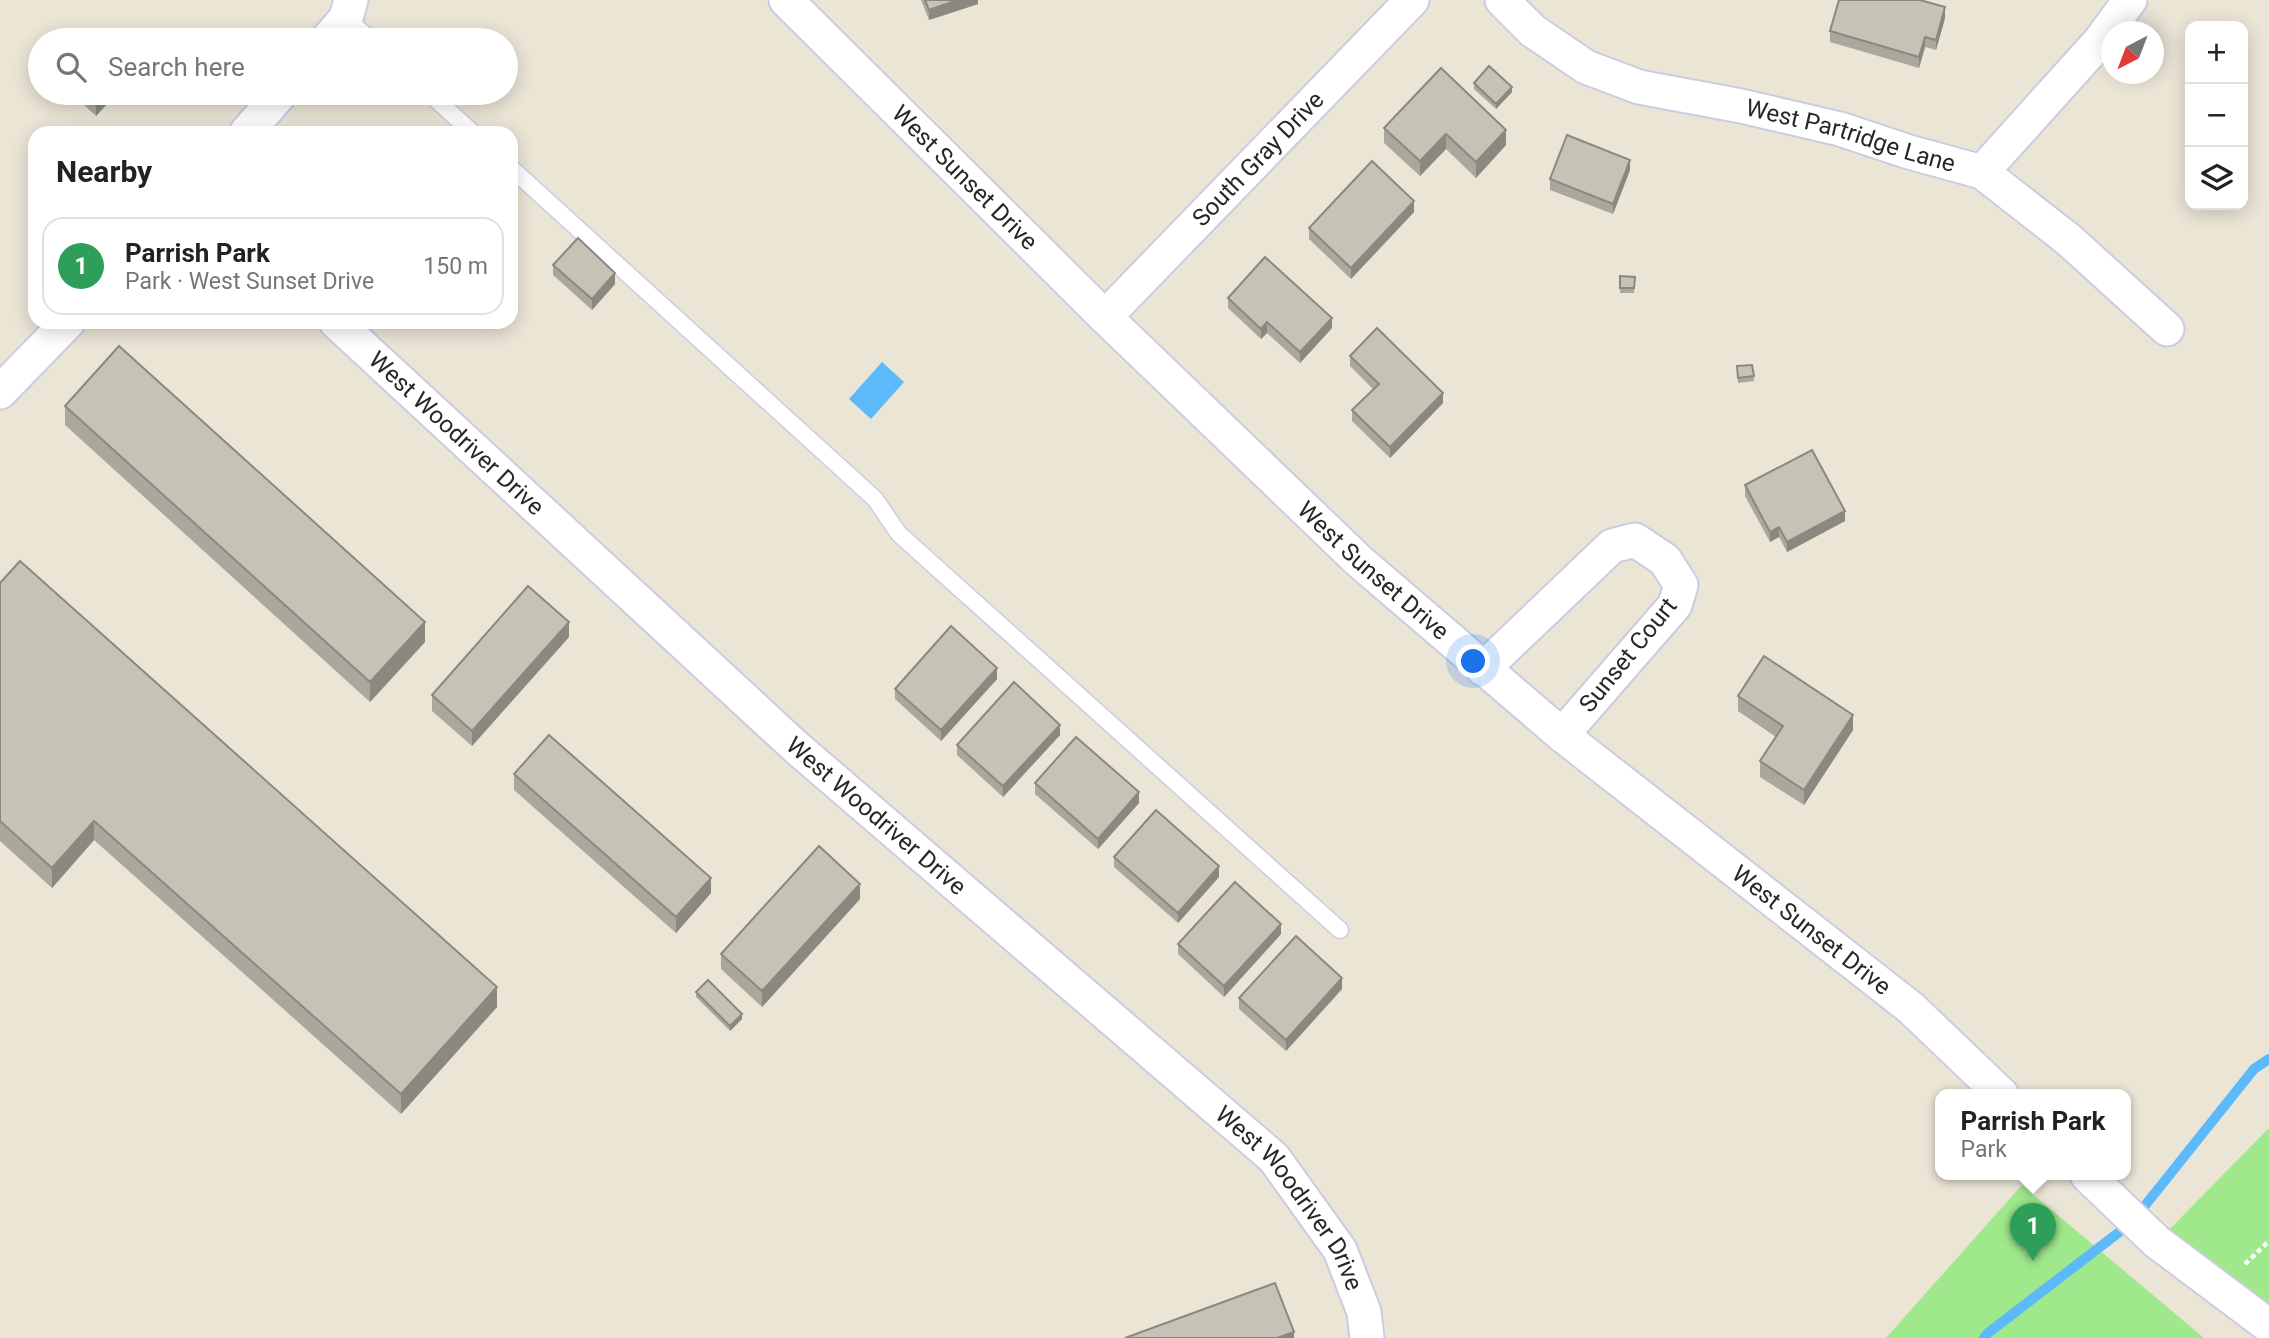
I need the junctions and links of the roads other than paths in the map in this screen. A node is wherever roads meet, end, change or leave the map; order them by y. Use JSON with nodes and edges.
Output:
{"nodes":[{"id":1,"x":786,"y":0,"type":"edge"},
{"id":2,"x":1412,"y":0,"type":"edge"},
{"id":3,"x":1502,"y":0,"type":"edge"},
{"id":4,"x":2130,"y":0,"type":"edge"},
{"id":5,"x":270,"y":105,"type":"edge"},
{"id":6,"x":442,"y":105,"type":"edge"},
{"id":7,"x":252,"y":126,"type":"edge"},
{"id":8,"x":465,"y":126,"type":"edge"},
{"id":9,"x":1982,"y":172,"type":"junction"},
{"id":10,"x":518,"y":174,"type":"edge"},
{"id":11,"x":1105,"y":317,"type":"junction"},
{"id":12,"x":61,"y":329,"type":"edge"},
{"id":13,"x":344,"y":329,"type":"edge"},
{"id":14,"x":2167,"y":329,"type":"dead end"},
{"id":15,"x":0,"y":392,"type":"edge"},
{"id":16,"x":1483,"y":669,"type":"junction"},
{"id":17,"x":1562,"y":735,"type":"junction"},
{"id":18,"x":1340,"y":930,"type":"dead end"},
{"id":19,"x":1996,"y":1089,"type":"edge"},
{"id":20,"x":2092,"y":1180,"type":"edge"},
{"id":21,"x":2269,"y":1326,"type":"edge"},
{"id":22,"x":1367,"y":1338,"type":"edge"}],
"edges":[{"from":1,"to":11,"type":"street","name":"West Sunset Drive"},
{"from":2,"to":11,"type":"street","name":"South Gray Drive"},
{"from":3,"to":9,"type":"street","name":"West Partridge Lane"},
{"from":4,"to":9,"type":"street"},
{"from":5,"to":7,"type":"street"},
{"from":6,"to":8,"type":"lane"},
{"from":9,"to":14,"type":"street","name":"West Partridge Lane"},
{"from":10,"to":18,"type":"lane"},
{"from":11,"to":16,"type":"street","name":"West Sunset Drive"},
{"from":12,"to":15,"type":"street"},
{"from":13,"to":22,"type":"street","name":"West Woodriver Drive"},
{"from":16,"to":17,"type":"street","name":"West Sunset Drive"},
{"from":16,"to":17,"type":"street","name":"Sunset Court"},
{"from":17,"to":19,"type":"street","name":"West Sunset Drive"},
{"from":20,"to":21,"type":"street"}]}
